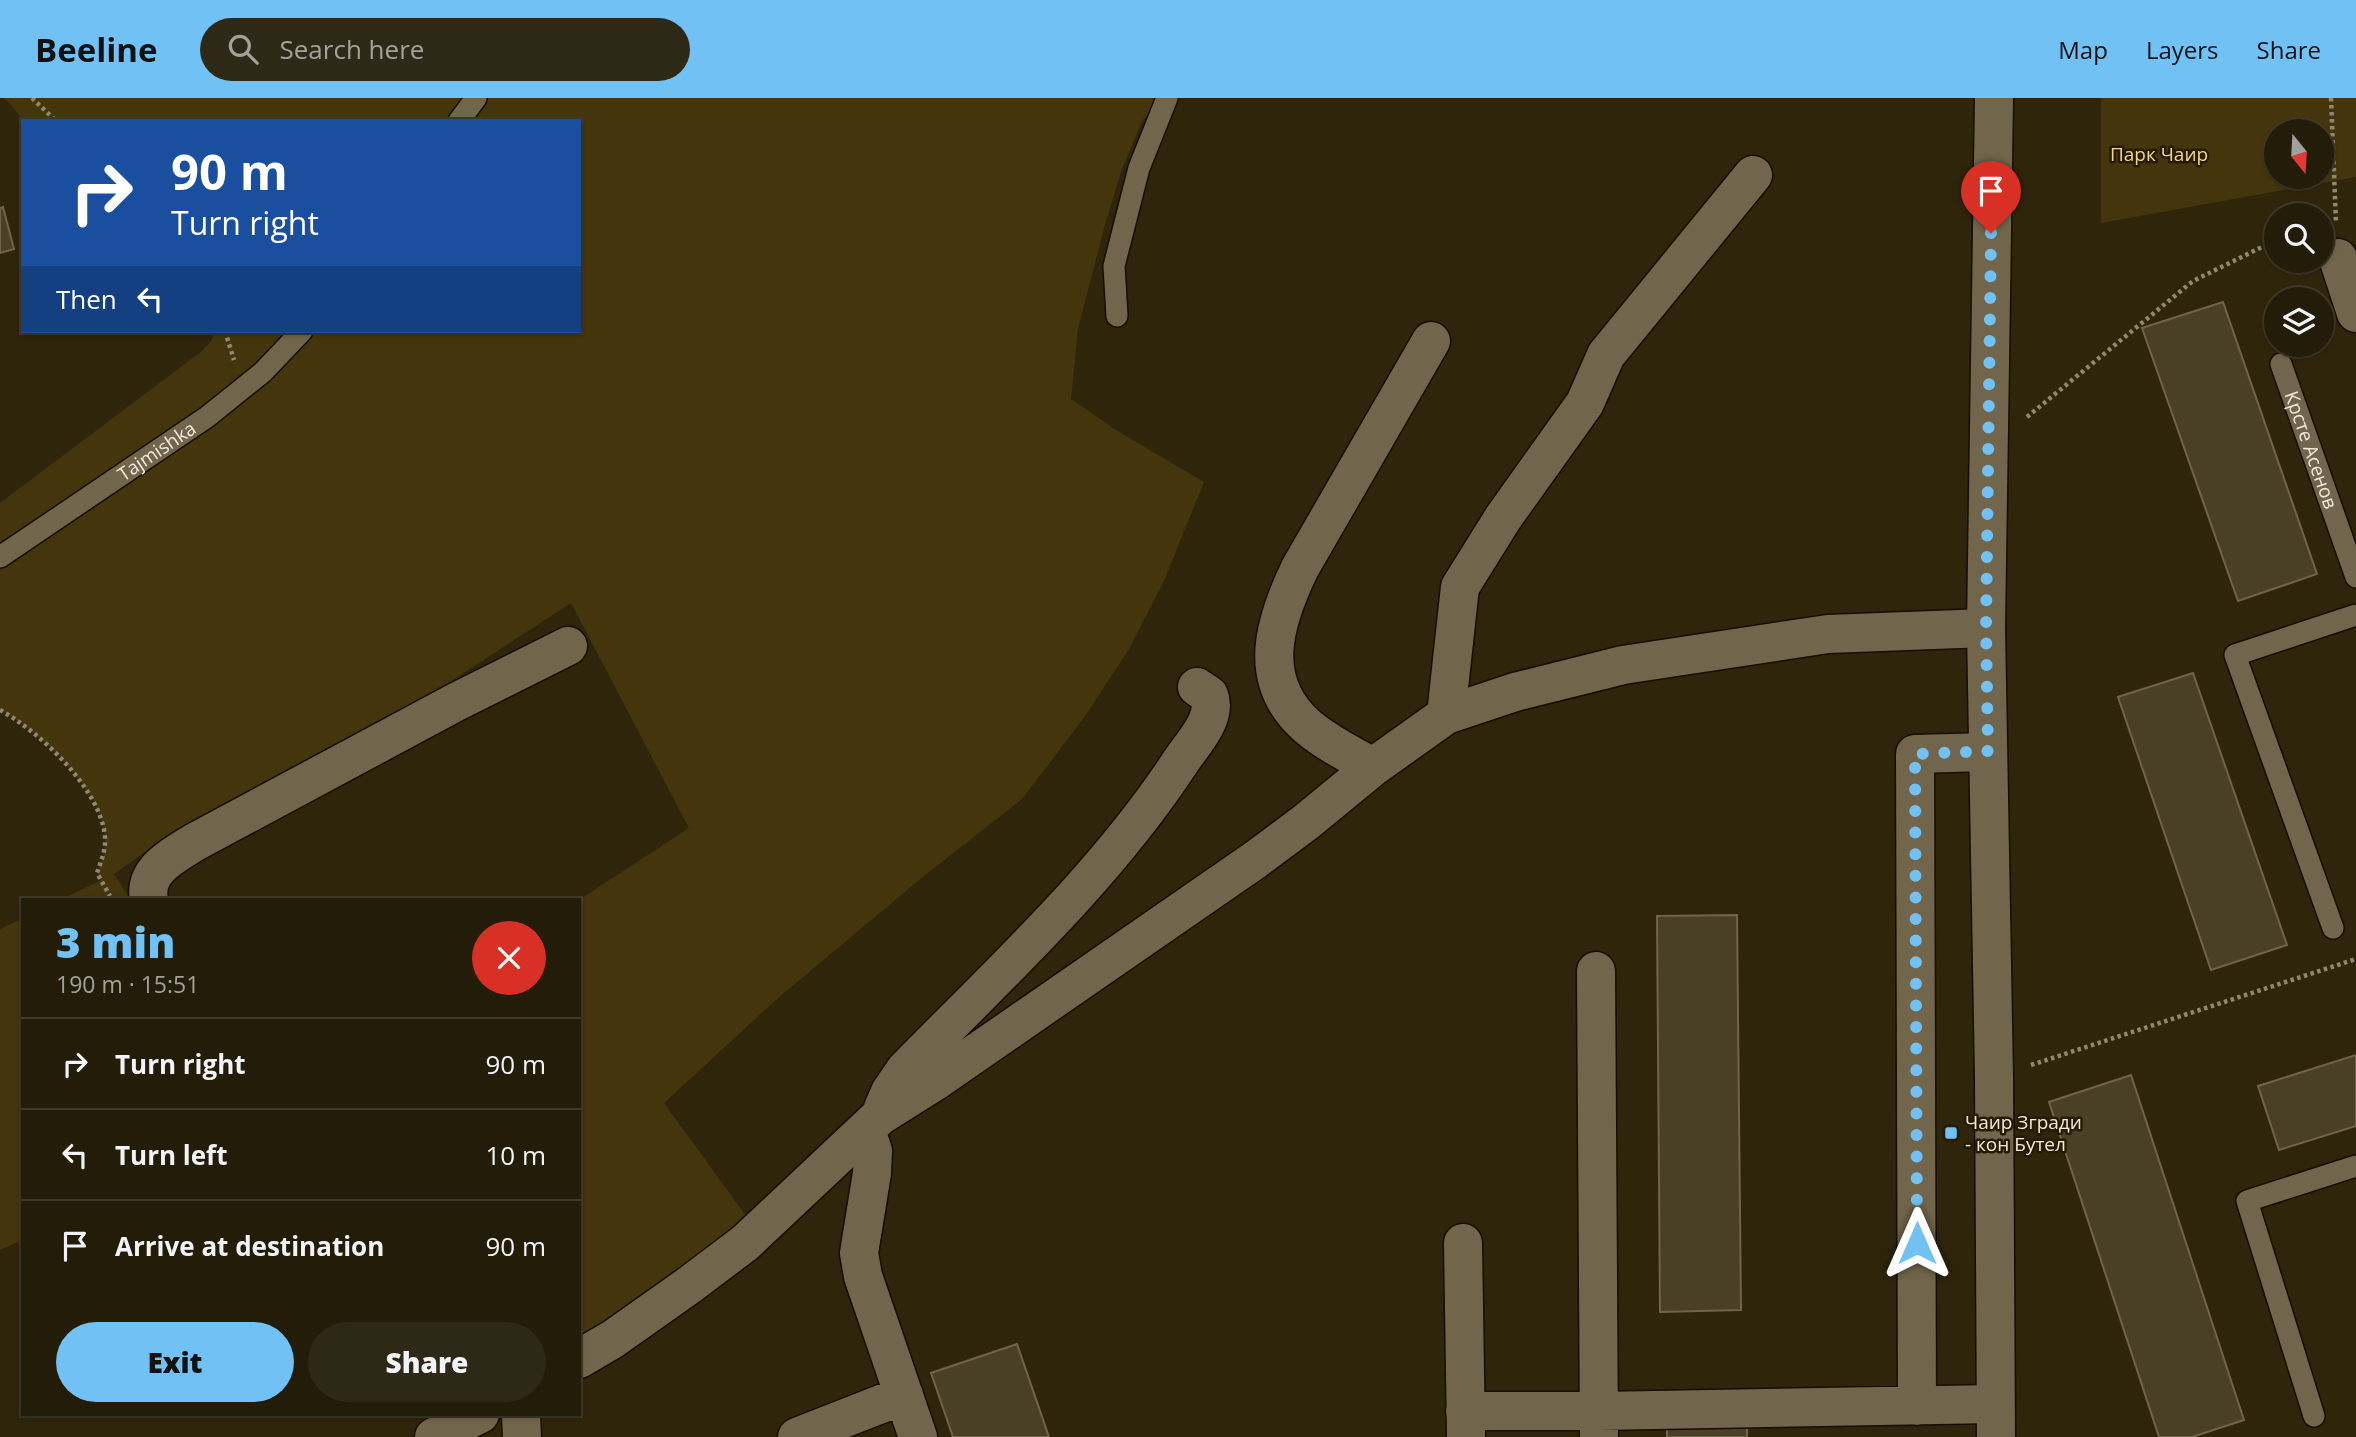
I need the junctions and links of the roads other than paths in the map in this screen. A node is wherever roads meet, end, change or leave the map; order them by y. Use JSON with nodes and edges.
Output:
{"nodes":[{"id":1,"x":476,"y":98,"type":"edge"},
{"id":2,"x":1167,"y":98,"type":"edge"},
{"id":3,"x":1994,"y":98,"type":"edge"},
{"id":4,"x":460,"y":119,"type":"edge"},
{"id":5,"x":1753,"y":175,"type":"dead end"},
{"id":6,"x":2338,"y":258,"type":"road end"},
{"id":7,"x":2356,"y":313,"type":"edge"},
{"id":8,"x":1116,"y":316,"type":"dead end"},
{"id":9,"x":300,"y":333,"type":"edge"},
{"id":10,"x":1431,"y":341,"type":"dead end"},
{"id":11,"x":2281,"y":363,"type":"dead end"},
{"id":12,"x":0,"y":557,"type":"edge"},
{"id":13,"x":2356,"y":577,"type":"edge"},
{"id":14,"x":2356,"y":615,"type":"edge"},
{"id":15,"x":1986,"y":628,"type":"junction"},
{"id":16,"x":568,"y":646,"type":"dead end"},
{"id":17,"x":1197,"y":687,"type":"dead end"},
{"id":18,"x":1446,"y":715,"type":"junction"},
{"id":19,"x":1988,"y":751,"type":"junction"},
{"id":20,"x":1373,"y":767,"type":"junction"},
{"id":21,"x":149,"y":898,"type":"edge"},
{"id":22,"x":2333,"y":928,"type":"dead end"},
{"id":23,"x":1596,"y":971,"type":"dead end"},
{"id":24,"x":873,"y":1123,"type":"junction"},
{"id":25,"x":2356,"y":1166,"type":"edge"},
{"id":26,"x":1463,"y":1243,"type":"dead end"},
{"id":27,"x":581,"y":1358,"type":"edge"},
{"id":28,"x":904,"y":1395,"type":"junction"},
{"id":29,"x":1917,"y":1406,"type":"junction"},
{"id":30,"x":476,"y":1416,"type":"edge"},
{"id":31,"x":520,"y":1416,"type":"edge"},
{"id":32,"x":2314,"y":1416,"type":"dead end"},
{"id":33,"x":1996,"y":1420,"type":"edge"},
{"id":34,"x":1466,"y":1424,"type":"edge"},
{"id":35,"x":1599,"y":1424,"type":"edge"},
{"id":36,"x":433,"y":1437,"type":"edge"},
{"id":37,"x":522,"y":1437,"type":"edge"},
{"id":38,"x":797,"y":1437,"type":"edge"},
{"id":39,"x":918,"y":1437,"type":"edge"}],
"edges":[{"from":1,"to":4,"type":"lane"},
{"from":2,"to":8,"type":"lane"},
{"from":3,"to":15,"type":"street"},
{"from":5,"to":18,"type":"street"},
{"from":6,"to":7,"type":"street"},
{"from":9,"to":12,"type":"lane","name":"Tajmishka"},
{"from":10,"to":20,"type":"street"},
{"from":11,"to":13,"type":"lane","name":"Крсте Асенов"},
{"from":14,"to":22,"type":"lane"},
{"from":15,"to":18,"type":"street"},
{"from":15,"to":19,"type":"street"},
{"from":16,"to":21,"type":"street"},
{"from":17,"to":24,"type":"street"},
{"from":18,"to":20,"type":"street"},
{"from":19,"to":29,"type":"street"},
{"from":19,"to":33,"type":"street"},
{"from":20,"to":24,"type":"street"},
{"from":23,"to":35,"type":"street"},
{"from":24,"to":27,"type":"street"},
{"from":24,"to":28,"type":"street"},
{"from":25,"to":32,"type":"lane"},
{"from":26,"to":34,"type":"street"},
{"from":28,"to":38,"type":"street"},
{"from":28,"to":39,"type":"street"},
{"from":29,"to":33,"type":"street"},
{"from":29,"to":35,"type":"street"},
{"from":30,"to":36,"type":"street"},
{"from":31,"to":37,"type":"street"},
{"from":34,"to":35,"type":"street"}]}
